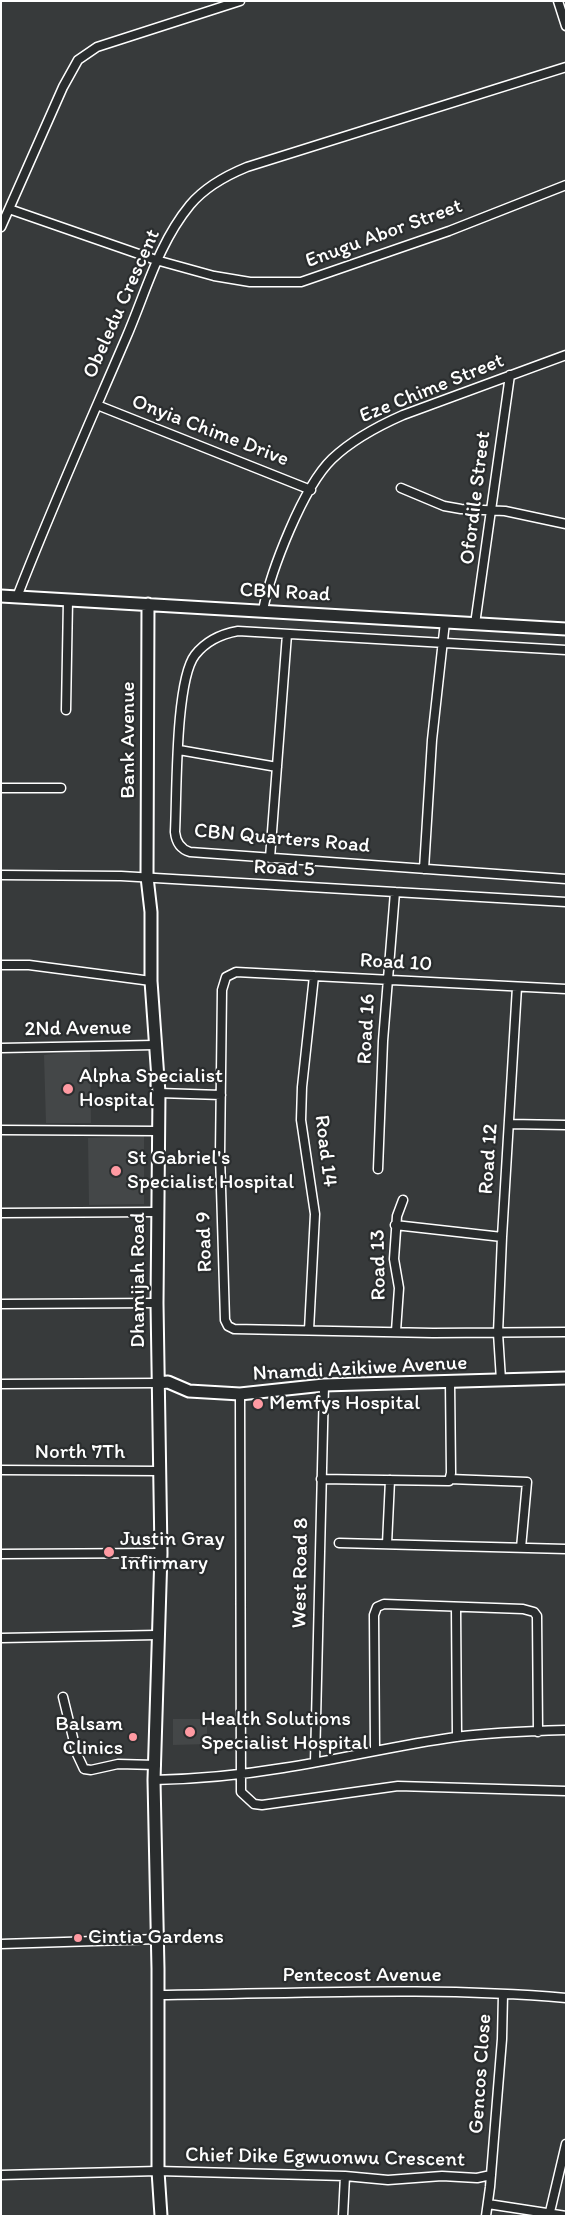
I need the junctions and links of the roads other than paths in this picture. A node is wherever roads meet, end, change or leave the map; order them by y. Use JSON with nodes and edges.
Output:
{"nodes":[{"id":1,"x":240,"y":1,"type":"edge"},
{"id":2,"x":558,"y":1,"type":"edge"},
{"id":3,"x":566,"y":26,"type":"edge"},
{"id":4,"x":566,"y":67,"type":"edge"},
{"id":5,"x":566,"y":185,"type":"edge"},
{"id":6,"x":6,"y":210,"type":"edge"},
{"id":7,"x":1,"y":227,"type":"edge"},
{"id":8,"x":156,"y":260,"type":"junction"},
{"id":9,"x":566,"y":355,"type":"edge"},
{"id":10,"x":510,"y":376,"type":"junction"},
{"id":11,"x":97,"y":405,"type":"junction"},
{"id":12,"x":401,"y":488,"type":"dead end"},
{"id":13,"x":311,"y":490,"type":"junction"},
{"id":14,"x":490,"y":511,"type":"junction"},
{"id":15,"x":566,"y":524,"type":"edge"},
{"id":16,"x":1,"y":596,"type":"edge"},
{"id":17,"x":17,"y":597,"type":"junction"},
{"id":18,"x":68,"y":600,"type":"junction"},
{"id":19,"x":148,"y":604,"type":"junction"},
{"id":20,"x":263,"y":610,"type":"junction"},
{"id":21,"x":445,"y":622,"type":"junction"},
{"id":22,"x":475,"y":624,"type":"junction"},
{"id":23,"x":566,"y":629,"type":"edge"},
{"id":24,"x":287,"y":634,"type":"junction"},
{"id":25,"x":443,"y":644,"type":"junction"},
{"id":26,"x":566,"y":650,"type":"edge"},
{"id":27,"x":66,"y":710,"type":"dead end"},
{"id":28,"x":179,"y":750,"type":"junction"},
{"id":29,"x":277,"y":766,"type":"junction"},
{"id":30,"x":1,"y":788,"type":"edge"},
{"id":31,"x":61,"y":788,"type":"dead end"},
{"id":32,"x":270,"y":858,"type":"junction"},
{"id":33,"x":424,"y":869,"type":"junction"},
{"id":34,"x":1,"y":875,"type":"edge"},
{"id":35,"x":148,"y":877,"type":"junction"},
{"id":36,"x":566,"y":879,"type":"edge"},
{"id":37,"x":395,"y":892,"type":"junction"},
{"id":38,"x":566,"y":902,"type":"edge"},
{"id":39,"x":1,"y":965,"type":"edge"},
{"id":40,"x":314,"y":976,"type":"junction"},
{"id":41,"x":226,"y":977,"type":"joint"},
{"id":42,"x":387,"y":980,"type":"junction"},
{"id":43,"x":151,"y":981,"type":"junction"},
{"id":44,"x":517,"y":987,"type":"junction"},
{"id":45,"x":566,"y":990,"type":"edge"},
{"id":46,"x":155,"y":1045,"type":"junction"},
{"id":47,"x":1,"y":1048,"type":"edge"},
{"id":48,"x":159,"y":1093,"type":"junction"},
{"id":49,"x":220,"y":1095,"type":"junction"},
{"id":50,"x":509,"y":1124,"type":"junction"},
{"id":51,"x":566,"y":1125,"type":"edge"},
{"id":52,"x":1,"y":1130,"type":"edge"},
{"id":53,"x":158,"y":1131,"type":"junction"},
{"id":54,"x":378,"y":1169,"type":"dead end"},
{"id":55,"x":403,"y":1200,"type":"dead end"},
{"id":56,"x":157,"y":1212,"type":"junction"},
{"id":57,"x":1,"y":1213,"type":"edge"},
{"id":58,"x":395,"y":1225,"type":"junction"},
{"id":59,"x":502,"y":1237,"type":"junction"},
{"id":60,"x":157,"y":1303,"type":"junction"},
{"id":61,"x":1,"y":1304,"type":"edge"},
{"id":62,"x":309,"y":1330,"type":"junction"},
{"id":63,"x":396,"y":1331,"type":"junction"},
{"id":64,"x":566,"y":1332,"type":"edge"},
{"id":65,"x":498,"y":1333,"type":"junction"},
{"id":66,"x":566,"y":1378,"type":"edge"},
{"id":67,"x":501,"y":1380,"type":"junction"},
{"id":68,"x":450,"y":1382,"type":"junction"},
{"id":69,"x":158,"y":1383,"type":"junction"},
{"id":70,"x":1,"y":1384,"type":"edge"},
{"id":71,"x":324,"y":1385,"type":"junction"},
{"id":72,"x":240,"y":1394,"type":"junction"},
{"id":73,"x":1,"y":1470,"type":"edge"},
{"id":74,"x":160,"y":1471,"type":"junction"},
{"id":75,"x":321,"y":1479,"type":"junction"},
{"id":76,"x":450,"y":1479,"type":"junction"},
{"id":77,"x":390,"y":1480,"type":"junction"},
{"id":78,"x":339,"y":1543,"type":"dead end"},
{"id":79,"x":387,"y":1544,"type":"junction"},
{"id":80,"x":521,"y":1548,"type":"junction"},
{"id":81,"x":566,"y":1549,"type":"edge"},
{"id":82,"x":161,"y":1553,"type":"junction"},
{"id":83,"x":1,"y":1554,"type":"edge"},
{"id":84,"x":456,"y":1607,"type":"junction"},
{"id":85,"x":157,"y":1635,"type":"junction"},
{"id":86,"x":1,"y":1638,"type":"edge"},
{"id":87,"x":63,"y":1698,"type":"dead end"},
{"id":88,"x":566,"y":1730,"type":"edge"},
{"id":89,"x":538,"y":1732,"type":"junction"},
{"id":90,"x":457,"y":1737,"type":"junction"},
{"id":91,"x":375,"y":1750,"type":"junction"},
{"id":92,"x":315,"y":1762,"type":"junction"},
{"id":93,"x":156,"y":1765,"type":"junction"},
{"id":94,"x":240,"y":1774,"type":"junction"},
{"id":95,"x":154,"y":1780,"type":"junction"},
{"id":96,"x":566,"y":1791,"type":"edge"},
{"id":97,"x":158,"y":1939,"type":"junction"},
{"id":98,"x":1,"y":1944,"type":"edge"},
{"id":99,"x":503,"y":1994,"type":"junction"},
{"id":100,"x":158,"y":1995,"type":"junction"},
{"id":101,"x":566,"y":1998,"type":"edge"},
{"id":102,"x":566,"y":2144,"type":"edge"},
{"id":103,"x":158,"y":2171,"type":"junction"},
{"id":104,"x":1,"y":2175,"type":"edge"},
{"id":105,"x":491,"y":2175,"type":"junction"},
{"id":106,"x":345,"y":2176,"type":"junction"},
{"id":107,"x":488,"y":2204,"type":"junction"},
{"id":108,"x":549,"y":2215,"type":"edge"},
{"id":109,"x":161,"y":2216,"type":"edge"},
{"id":110,"x":343,"y":2216,"type":"edge"},
{"id":111,"x":486,"y":2216,"type":"edge"},
{"id":112,"x":566,"y":2216,"type":"edge"}],
"edges":[{"from":1,"to":6,"type":"street"},
{"from":2,"to":3,"type":"street"},
{"from":4,"to":8,"type":"street","name":"Obeledu Crescent"},
{"from":5,"to":8,"type":"street","name":"Enugu Abor Street"},
{"from":6,"to":7,"type":"street"},
{"from":6,"to":8,"type":"street","name":"Enugu Abor Street"},
{"from":8,"to":11,"type":"street","name":"Obeledu Crescent"},
{"from":9,"to":10,"type":"street","name":"Eze Chime Street"},
{"from":10,"to":13,"type":"street","name":"Eze Chime Street"},
{"from":10,"to":14,"type":"street","name":"Ofordile Street"},
{"from":11,"to":13,"type":"street","name":"Onyia Chime Drive"},
{"from":11,"to":17,"type":"street","name":"Obeledu Crescent"},
{"from":12,"to":14,"type":"street"},
{"from":13,"to":20,"type":"street","name":"Eze Chime Street"},
{"from":14,"to":15,"type":"street"},
{"from":14,"to":22,"type":"street","name":"Ofordile Street"},
{"from":16,"to":17,"type":"main road","name":"CBN Road"},
{"from":17,"to":18,"type":"main road","name":"CBN Road"},
{"from":18,"to":19,"type":"main road","name":"CBN Road"},
{"from":18,"to":27,"type":"street"},
{"from":19,"to":20,"type":"main road","name":"CBN Road"},
{"from":19,"to":35,"type":"main road","name":"Bank Avenue"},
{"from":20,"to":21,"type":"main road","name":"CBN Road"},
{"from":21,"to":22,"type":"main road","name":"CBN Road"},
{"from":21,"to":25,"type":"street"},
{"from":22,"to":23,"type":"main road","name":"CBN Road"},
{"from":24,"to":25,"type":"street","name":"CBN Quarters Road"},
{"from":24,"to":28,"type":"street","name":"CBN Quarters Road"},
{"from":24,"to":29,"type":"street"},
{"from":25,"to":26,"type":"street","name":"CBN Quarters Road"},
{"from":25,"to":33,"type":"street"},
{"from":28,"to":29,"type":"street"},
{"from":28,"to":32,"type":"street","name":"CBN Quarters Road"},
{"from":29,"to":32,"type":"street"},
{"from":30,"to":31,"type":"street"},
{"from":32,"to":33,"type":"street","name":"CBN Quarters Road"},
{"from":33,"to":36,"type":"street","name":"CBN Quarters Road"},
{"from":34,"to":35,"type":"street","name":"Road 5"},
{"from":35,"to":37,"type":"street","name":"Road 5"},
{"from":35,"to":43,"type":"main road","name":"Dhamijah Road"},
{"from":37,"to":38,"type":"street","name":"Road 5"},
{"from":37,"to":42,"type":"street","name":"Road 16"},
{"from":39,"to":43,"type":"street"},
{"from":40,"to":41,"type":"street","name":"Road 10"},
{"from":40,"to":42,"type":"street","name":"Road 10"},
{"from":40,"to":62,"type":"street","name":"Road 14"},
{"from":41,"to":49,"type":"street","name":"Road 9"},
{"from":42,"to":44,"type":"street","name":"Road 10"},
{"from":42,"to":54,"type":"street","name":"Road 16"},
{"from":43,"to":46,"type":"main road","name":"Dhamijah Road"},
{"from":44,"to":45,"type":"street","name":"Road 10"},
{"from":44,"to":50,"type":"street","name":"Road 12"},
{"from":46,"to":47,"type":"street","name":"2Nd Avenue"},
{"from":46,"to":48,"type":"main road","name":"Dhamijah Road"},
{"from":48,"to":49,"type":"street"},
{"from":48,"to":53,"type":"main road","name":"Dhamijah Road"},
{"from":49,"to":62,"type":"street","name":"Road 9"},
{"from":50,"to":51,"type":"street"},
{"from":50,"to":59,"type":"street","name":"Road 12"},
{"from":52,"to":53,"type":"street"},
{"from":53,"to":56,"type":"main road","name":"Dhamijah Road"},
{"from":55,"to":58,"type":"street","name":"Road 13"},
{"from":56,"to":57,"type":"street"},
{"from":56,"to":60,"type":"main road","name":"Dhamijah Road"},
{"from":58,"to":59,"type":"street"},
{"from":58,"to":63,"type":"street","name":"Road 13"},
{"from":59,"to":65,"type":"street","name":"Road 12"},
{"from":60,"to":61,"type":"street"},
{"from":60,"to":69,"type":"main road","name":"Dhamijah Road"},
{"from":62,"to":63,"type":"street"},
{"from":63,"to":65,"type":"street"},
{"from":64,"to":65,"type":"street"},
{"from":65,"to":67,"type":"street","name":"Road 12"},
{"from":66,"to":67,"type":"main road","name":"Nnamdi Azikiwe Avenue"},
{"from":67,"to":68,"type":"main road","name":"Nnamdi Azikiwe Avenue"},
{"from":68,"to":71,"type":"main road","name":"Nnamdi Azikiwe Avenue"},
{"from":68,"to":76,"type":"street"},
{"from":69,"to":70,"type":"street"},
{"from":69,"to":72,"type":"main road","name":"Nnamdi Azikiwe Avenue"},
{"from":69,"to":74,"type":"main road","name":"Dhamijah Road"},
{"from":71,"to":72,"type":"main road","name":"Nnamdi Azikiwe Avenue"},
{"from":71,"to":75,"type":"street","name":"West Road 8"},
{"from":72,"to":94,"type":"street"},
{"from":73,"to":74,"type":"street","name":"North 7Th"},
{"from":74,"to":82,"type":"main road","name":"Dhamijah Road"},
{"from":75,"to":77,"type":"street"},
{"from":75,"to":92,"type":"street","name":"West Road 8"},
{"from":76,"to":77,"type":"street"},
{"from":76,"to":80,"type":"street"},
{"from":77,"to":79,"type":"street"},
{"from":78,"to":79,"type":"street"},
{"from":79,"to":80,"type":"street"},
{"from":80,"to":81,"type":"street"},
{"from":82,"to":83,"type":"street"},
{"from":82,"to":85,"type":"main road","name":"Dhamijah Road"},
{"from":84,"to":89,"type":"street"},
{"from":84,"to":90,"type":"street"},
{"from":84,"to":91,"type":"street"},
{"from":85,"to":86,"type":"street"},
{"from":85,"to":93,"type":"main road","name":"Dhamijah Road"},
{"from":87,"to":93,"type":"street"},
{"from":88,"to":89,"type":"street"},
{"from":89,"to":90,"type":"street"},
{"from":90,"to":91,"type":"street"},
{"from":91,"to":92,"type":"street"},
{"from":92,"to":94,"type":"street"},
{"from":93,"to":95,"type":"main road","name":"Dhamijah Road"},
{"from":94,"to":95,"type":"street"},
{"from":94,"to":96,"type":"street"},
{"from":95,"to":97,"type":"main road","name":"Dhamijah Road"},
{"from":97,"to":98,"type":"street"},
{"from":97,"to":100,"type":"main road","name":"Dhamijah Road"},
{"from":99,"to":100,"type":"street","name":"Pentecost Avenue"},
{"from":99,"to":101,"type":"street","name":"Pentecost Avenue"},
{"from":99,"to":105,"type":"street","name":"Gencos Close"},
{"from":100,"to":103,"type":"main road","name":"Dhamijah Road"},
{"from":102,"to":108,"type":"street"},
{"from":103,"to":104,"type":"street","name":"Chief Dike Egwuonwu Crescent"},
{"from":103,"to":106,"type":"street","name":"Chief Dike Egwuonwu Crescent"},
{"from":103,"to":109,"type":"main road","name":"Dhamijah Road"},
{"from":105,"to":106,"type":"street","name":"Chief Dike Egwuonwu Crescent"},
{"from":105,"to":107,"type":"street","name":"Gencos Close"},
{"from":106,"to":110,"type":"street"},
{"from":107,"to":108,"type":"street"},
{"from":107,"to":111,"type":"street","name":"Gencos Close"},
{"from":108,"to":112,"type":"street"}]}
